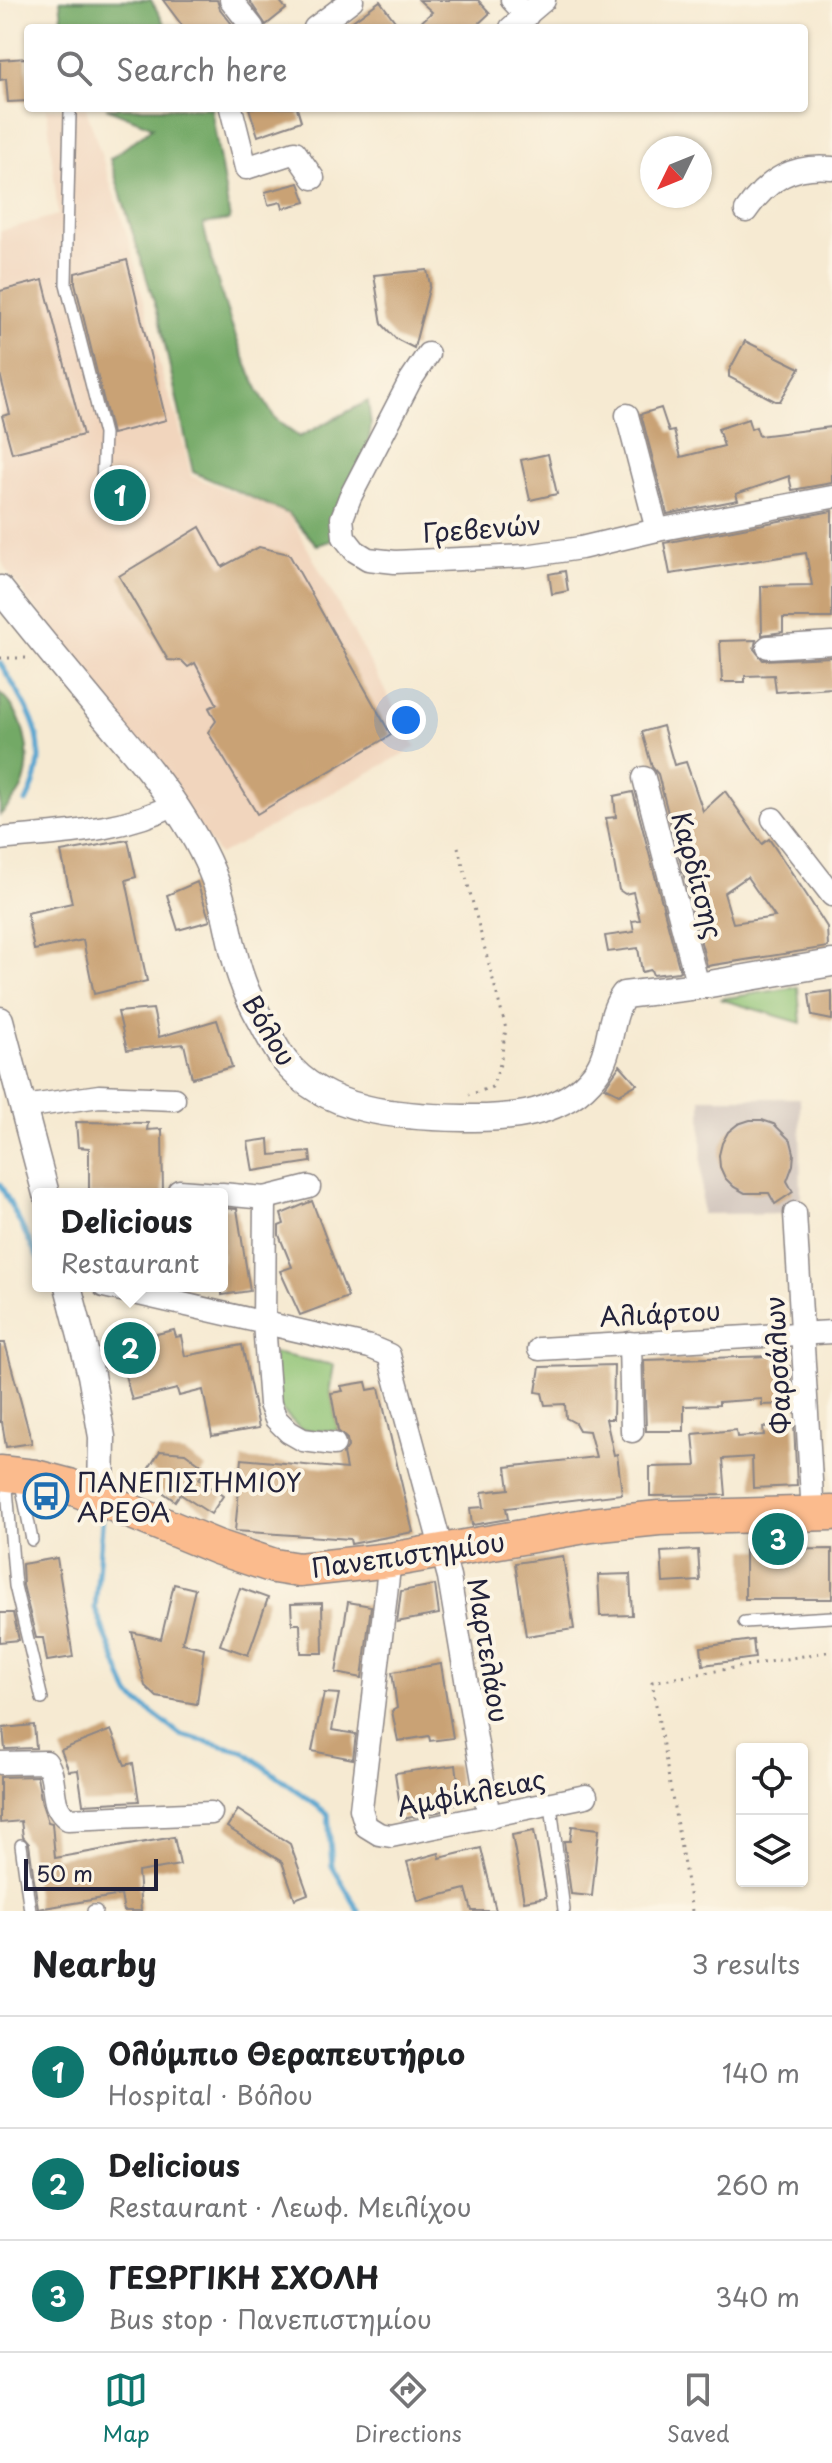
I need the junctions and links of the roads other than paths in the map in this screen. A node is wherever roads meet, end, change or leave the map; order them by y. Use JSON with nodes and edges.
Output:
{"nodes":[{"id":1,"x":231,"y":0,"type":"edge"},
{"id":2,"x":352,"y":0,"type":"edge"},
{"id":3,"x":544,"y":0,"type":"edge"},
{"id":4,"x":516,"y":15,"type":"edge"},
{"id":5,"x":250,"y":24,"type":"edge"},
{"id":6,"x":320,"y":24,"type":"edge"},
{"id":7,"x":232,"y":112,"type":"edge"},
{"id":8,"x":70,"y":113,"type":"dead end"},
{"id":9,"x":832,"y":168,"type":"edge"},
{"id":10,"x":313,"y":178,"type":"dead end"},
{"id":11,"x":746,"y":211,"type":"dead end"},
{"id":12,"x":428,"y":354,"type":"dead end"},
{"id":13,"x":627,"y":415,"type":"dead end"},
{"id":14,"x":102,"y":484,"type":"dead end"},
{"id":15,"x":832,"y":497,"type":"edge"},
{"id":16,"x":657,"y":530,"type":"junction"},
{"id":17,"x":0,"y":589,"type":"edge"},
{"id":18,"x":832,"y":643,"type":"edge"},
{"id":19,"x":768,"y":647,"type":"dead end"},
{"id":20,"x":644,"y":778,"type":"dead end"},
{"id":21,"x":175,"y":804,"type":"junction"},
{"id":22,"x":773,"y":819,"type":"dead end"},
{"id":23,"x":0,"y":839,"type":"edge"},
{"id":24,"x":829,"y":884,"type":"edge"},
{"id":25,"x":832,"y":963,"type":"edge"},
{"id":26,"x":698,"y":986,"type":"junction"},
{"id":27,"x":0,"y":1020,"type":"edge"},
{"id":28,"x":174,"y":1099,"type":"dead end"},
{"id":29,"x":24,"y":1107,"type":"junction"},
{"id":30,"x":309,"y":1187,"type":"dead end"},
{"id":31,"x":44,"y":1188,"type":"edge"},
{"id":32,"x":228,"y":1195,"type":"edge"},
{"id":33,"x":265,"y":1198,"type":"junction"},
{"id":34,"x":795,"y":1213,"type":"dead end"},
{"id":35,"x":70,"y":1292,"type":"edge"},
{"id":36,"x":130,"y":1292,"type":"edge"},
{"id":37,"x":264,"y":1323,"type":"junction"},
{"id":38,"x":832,"y":1332,"type":"edge"},
{"id":39,"x":804,"y":1333,"type":"junction"},
{"id":40,"x":630,"y":1343,"type":"junction"},
{"id":41,"x":539,"y":1349,"type":"dead end"},
{"id":42,"x":632,"y":1431,"type":"dead end"},
{"id":43,"x":334,"y":1444,"type":"dead end"},
{"id":44,"x":8,"y":1473,"type":"edge"},
{"id":45,"x":101,"y":1499,"type":"junction"},
{"id":46,"x":822,"y":1514,"type":"edge"},
{"id":47,"x":32,"y":1540,"type":"dead end"},
{"id":48,"x":442,"y":1551,"type":"junction"},
{"id":49,"x":390,"y":1560,"type":"junction"},
{"id":50,"x":832,"y":1617,"type":"edge"},
{"id":51,"x":744,"y":1622,"type":"dead end"},
{"id":52,"x":42,"y":1699,"type":"dead end"},
{"id":53,"x":0,"y":1763,"type":"edge"},
{"id":54,"x":586,"y":1796,"type":"dead end"},
{"id":55,"x":551,"y":1805,"type":"junction"},
{"id":56,"x":211,"y":1813,"type":"dead end"},
{"id":57,"x":489,"y":1817,"type":"junction"},
{"id":58,"x":21,"y":1845,"type":"dead end"},
{"id":59,"x":564,"y":1910,"type":"edge"},
{"id":60,"x":30,"y":1911,"type":"edge"}],
"edges":[{"from":1,"to":5,"type":"street"},
{"from":2,"to":6,"type":"street"},
{"from":3,"to":4,"type":"street"},
{"from":7,"to":10,"type":"street"},
{"from":8,"to":14,"type":"lane"},
{"from":9,"to":11,"type":"street"},
{"from":12,"to":16,"type":"street","name":"Γρεβενών"},
{"from":13,"to":16,"type":"street"},
{"from":15,"to":16,"type":"street","name":"Γρεβενών"},
{"from":17,"to":21,"type":"street","name":"Βόλου"},
{"from":18,"to":19,"type":"street"},
{"from":20,"to":26,"type":"street","name":"Καρδίτσης"},
{"from":21,"to":23,"type":"street"},
{"from":21,"to":26,"type":"street","name":"Βόλου"},
{"from":22,"to":24,"type":"street"},
{"from":25,"to":26,"type":"street","name":"Βόλου"},
{"from":27,"to":29,"type":"street"},
{"from":28,"to":29,"type":"street"},
{"from":29,"to":31,"type":"street"},
{"from":30,"to":33,"type":"street"},
{"from":32,"to":33,"type":"street"},
{"from":33,"to":37,"type":"street"},
{"from":34,"to":39,"type":"street","name":"Φαρσάλων"},
{"from":35,"to":45,"type":"street"},
{"from":36,"to":37,"type":"street"},
{"from":37,"to":43,"type":"street"},
{"from":37,"to":48,"type":"street","name":"Μαρτελάου"},
{"from":38,"to":39,"type":"street","name":"Αλιάρτου"},
{"from":39,"to":40,"type":"street","name":"Αλιάρτου"},
{"from":39,"to":46,"type":"street","name":"Φαρσάλων"},
{"from":40,"to":41,"type":"street","name":"Αλιάρτου"},
{"from":40,"to":42,"type":"street"},
{"from":44,"to":45,"type":"main road","name":"Πανεπιστημίου"},
{"from":44,"to":47,"type":"lane"},
{"from":44,"to":52,"type":"lane"},
{"from":45,"to":49,"type":"main road","name":"Πανεπιστημίου"},
{"from":46,"to":48,"type":"main road","name":"Πανεπιστημίου"},
{"from":48,"to":49,"type":"main road","name":"Πανεπιστημίου"},
{"from":48,"to":57,"type":"street","name":"Μαρτελάου"},
{"from":49,"to":57,"type":"street","name":"Αμφίκλειας"},
{"from":50,"to":51,"type":"lane"},
{"from":53,"to":56,"type":"street"},
{"from":54,"to":55,"type":"street","name":"Αμφίκλειας"},
{"from":55,"to":57,"type":"street","name":"Αμφίκλειας"},
{"from":55,"to":59,"type":"lane"},
{"from":58,"to":60,"type":"lane"}]}
